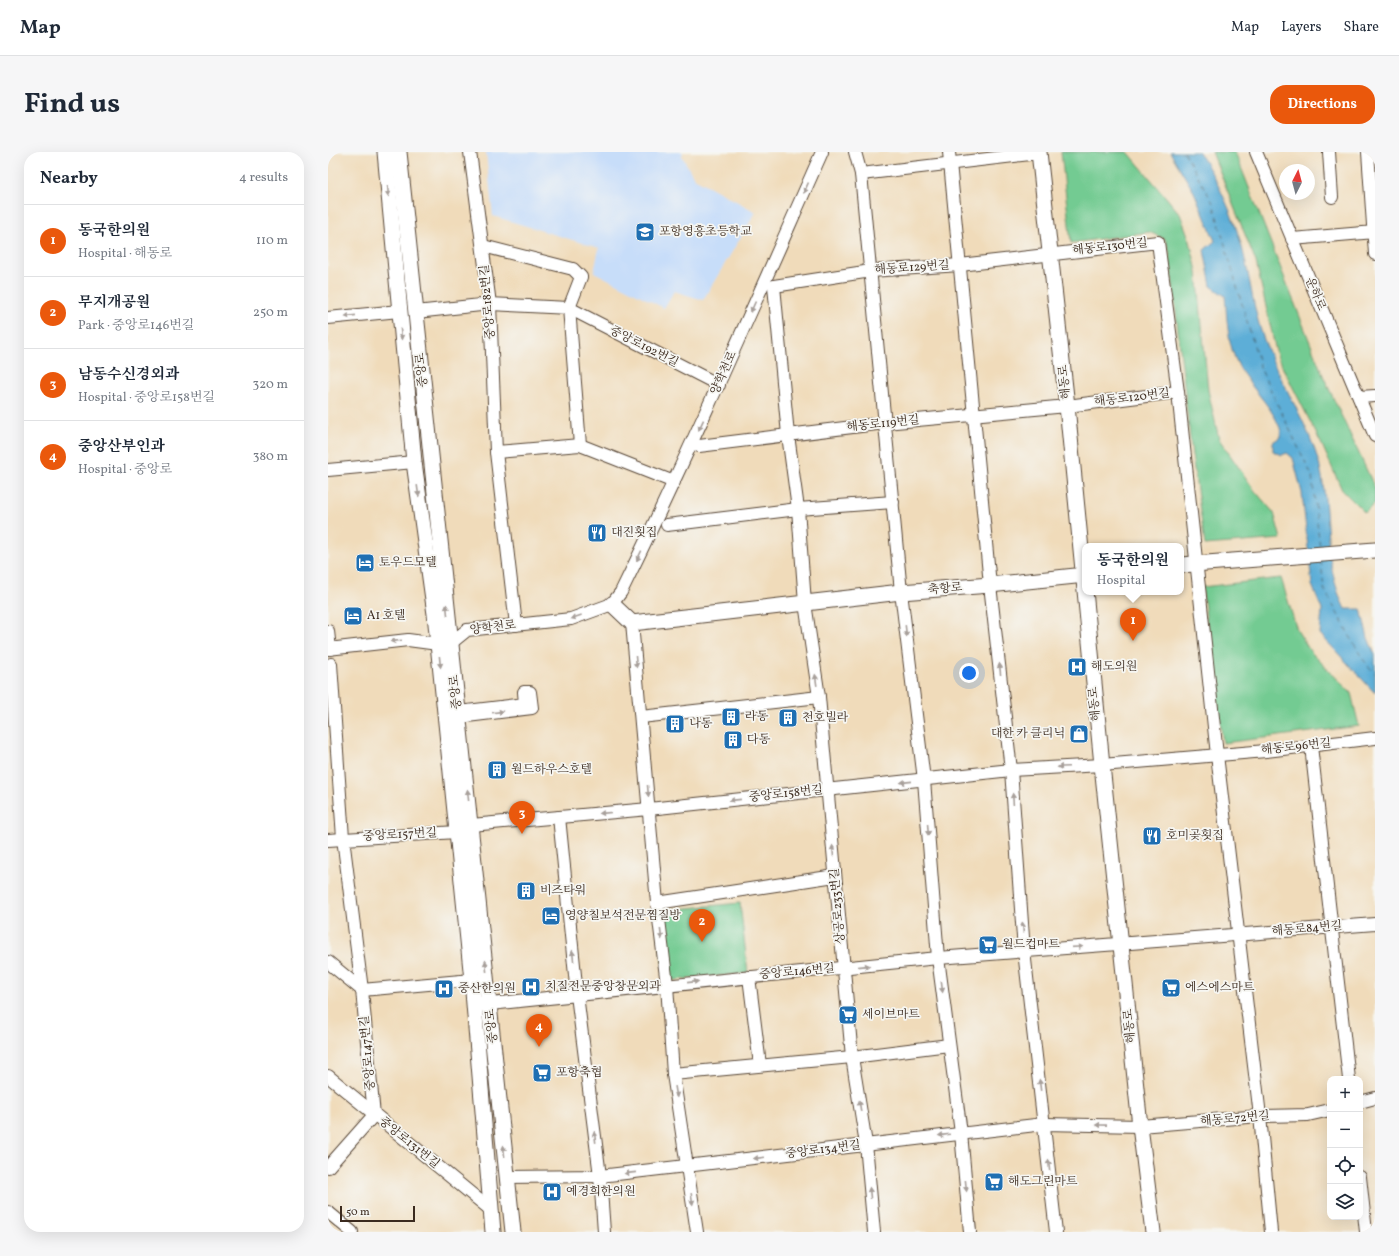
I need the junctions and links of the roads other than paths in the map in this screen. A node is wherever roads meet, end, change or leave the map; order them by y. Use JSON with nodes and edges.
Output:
{"nodes":[{"id":1,"x":385,"y":152,"type":"edge"},
{"id":2,"x":399,"y":152,"type":"edge"},
{"id":3,"x":470,"y":152,"type":"edge"},
{"id":4,"x":822,"y":152,"type":"edge"},
{"id":5,"x":854,"y":152,"type":"edge"},
{"id":6,"x":1256,"y":152,"type":"edge"},
{"id":7,"x":1329,"y":152,"type":"edge"},
{"id":8,"x":1368,"y":152,"type":"edge"},
{"id":9,"x":1039,"y":153,"type":"edge"},
{"id":10,"x":950,"y":157,"type":"edge"},
{"id":11,"x":861,"y":174,"type":"junction"},
{"id":12,"x":1332,"y":197,"type":"dead end"},
{"id":13,"x":1374,"y":232,"type":"edge"},
{"id":14,"x":1292,"y":239,"type":"junction"},
{"id":15,"x":482,"y":246,"type":"junction"},
{"id":16,"x":1051,"y":253,"type":"junction"},
{"id":17,"x":1375,"y":254,"type":"edge"},
{"id":18,"x":960,"y":265,"type":"junction"},
{"id":19,"x":871,"y":271,"type":"junction"},
{"id":20,"x":490,"y":304,"type":"junction"},
{"id":21,"x":569,"y":308,"type":"junction"},
{"id":22,"x":399,"y":311,"type":"junction"},
{"id":23,"x":416,"y":312,"type":"junction"},
{"id":24,"x":328,"y":318,"type":"edge"},
{"id":25,"x":1169,"y":325,"type":"joint"},
{"id":26,"x":719,"y":385,"type":"junction"},
{"id":27,"x":1178,"y":392,"type":"junction"},
{"id":28,"x":1375,"y":396,"type":"edge"},
{"id":29,"x":1359,"y":397,"type":"junction"},
{"id":30,"x":1067,"y":406,"type":"junction"},
{"id":31,"x":974,"y":415,"type":"junction"},
{"id":32,"x":885,"y":423,"type":"junction"},
{"id":33,"x":788,"y":435,"type":"junction"},
{"id":34,"x":1375,"y":436,"type":"edge"},
{"id":35,"x":580,"y":445,"type":"junction"},
{"id":36,"x":698,"y":446,"type":"dead end"},
{"id":37,"x":496,"y":452,"type":"junction"},
{"id":38,"x":414,"y":462,"type":"junction"},
{"id":39,"x":328,"y":470,"type":"edge"},
{"id":40,"x":674,"y":482,"type":"junction"},
{"id":41,"x":893,"y":502,"type":"junction"},
{"id":42,"x":798,"y":509,"type":"junction"},
{"id":43,"x":667,"y":525,"type":"dead end"},
{"id":44,"x":1375,"y":550,"type":"edge"},
{"id":45,"x":1082,"y":555,"type":"edge"},
{"id":46,"x":1196,"y":564,"type":"junction"},
{"id":47,"x":1184,"y":565,"type":"edge"},
{"id":48,"x":1082,"y":575,"type":"edge"},
{"id":49,"x":990,"y":585,"type":"junction"},
{"id":50,"x":901,"y":592,"type":"junction"},
{"id":51,"x":1086,"y":595,"type":"edge"},
{"id":52,"x":617,"y":598,"type":"junction"},
{"id":53,"x":805,"y":603,"type":"junction"},
{"id":54,"x":632,"y":623,"type":"junction"},
{"id":55,"x":516,"y":625,"type":"junction"},
{"id":56,"x":328,"y":631,"type":"edge"},
{"id":57,"x":444,"y":643,"type":"junction"},
{"id":58,"x":329,"y":649,"type":"edge"},
{"id":59,"x":330,"y":664,"type":"dead end"},
{"id":60,"x":819,"y":697,"type":"junction"},
{"id":61,"x":454,"y":714,"type":"junction"},
{"id":62,"x":641,"y":717,"type":"junction"},
{"id":63,"x":1375,"y":738,"type":"edge"},
{"id":64,"x":1312,"y":746,"type":"junction"},
{"id":65,"x":1217,"y":755,"type":"junction"},
{"id":66,"x":332,"y":759,"type":"edge"},
{"id":67,"x":1102,"y":765,"type":"junction"},
{"id":68,"x":1011,"y":770,"type":"junction"},
{"id":69,"x":924,"y":780,"type":"junction"},
{"id":70,"x":828,"y":790,"type":"junction"},
{"id":71,"x":649,"y":809,"type":"junction"},
{"id":72,"x":559,"y":817,"type":"junction"},
{"id":73,"x":471,"y":825,"type":"junction"},
{"id":74,"x":457,"y":832,"type":"junction"},
{"id":75,"x":343,"y":838,"type":"junction"},
{"id":76,"x":328,"y":840,"type":"edge"},
{"id":77,"x":835,"y":876,"type":"junction"},
{"id":78,"x":657,"y":903,"type":"junction"},
{"id":79,"x":1375,"y":924,"type":"edge"},
{"id":80,"x":1333,"y":926,"type":"junction"},
{"id":81,"x":1239,"y":934,"type":"junction"},
{"id":82,"x":1122,"y":943,"type":"junction"},
{"id":83,"x":1024,"y":951,"type":"junction"},
{"id":84,"x":938,"y":958,"type":"junction"},
{"id":85,"x":328,"y":962,"type":"edge"},
{"id":86,"x":843,"y":968,"type":"junction"},
{"id":87,"x":749,"y":976,"type":"junction"},
{"id":88,"x":472,"y":980,"type":"junction"},
{"id":89,"x":667,"y":985,"type":"junction"},
{"id":90,"x":362,"y":990,"type":"junction"},
{"id":91,"x":577,"y":995,"type":"junction"},
{"id":92,"x":489,"y":1004,"type":"junction"},
{"id":93,"x":473,"y":1006,"type":"junction"},
{"id":94,"x":949,"y":1045,"type":"junction"},
{"id":95,"x":852,"y":1057,"type":"junction"},
{"id":96,"x":760,"y":1065,"type":"junction"},
{"id":97,"x":673,"y":1074,"type":"junction"},
{"id":98,"x":328,"y":1076,"type":"edge"},
{"id":99,"x":1349,"y":1076,"type":"edge"},
{"id":100,"x":1375,"y":1098,"type":"edge"},
{"id":101,"x":1363,"y":1101,"type":"edge"},
{"id":102,"x":1327,"y":1111,"type":"edge"},
{"id":103,"x":374,"y":1115,"type":"junction"},
{"id":104,"x":1260,"y":1116,"type":"junction"},
{"id":105,"x":1044,"y":1124,"type":"junction"},
{"id":106,"x":1140,"y":1126,"type":"junction"},
{"id":107,"x":960,"y":1133,"type":"junction"},
{"id":108,"x":866,"y":1144,"type":"junction"},
{"id":109,"x":328,"y":1167,"type":"edge"},
{"id":110,"x":688,"y":1167,"type":"junction"},
{"id":111,"x":600,"y":1176,"type":"junction"},
{"id":112,"x":506,"y":1177,"type":"junction"},
{"id":113,"x":1361,"y":1184,"type":"edge"},
{"id":114,"x":491,"y":1210,"type":"junction"},
{"id":115,"x":328,"y":1212,"type":"edge"},
{"id":116,"x":352,"y":1232,"type":"edge"},
{"id":117,"x":493,"y":1232,"type":"edge"},
{"id":118,"x":512,"y":1232,"type":"edge"},
{"id":119,"x":604,"y":1232,"type":"edge"},
{"id":120,"x":697,"y":1232,"type":"edge"},
{"id":121,"x":874,"y":1232,"type":"edge"},
{"id":122,"x":970,"y":1232,"type":"edge"},
{"id":123,"x":1056,"y":1232,"type":"edge"},
{"id":124,"x":1153,"y":1232,"type":"edge"},
{"id":125,"x":1272,"y":1232,"type":"edge"},
{"id":126,"x":1366,"y":1232,"type":"edge"}],
"edges":[{"from":1,"to":22,"type":"main road","name":"중앙로","one_way":true},
{"from":2,"to":23,"type":"main road","name":"중앙로"},
{"from":3,"to":15,"type":"street","name":"중앙로182번길"},
{"from":4,"to":26,"type":"street","name":"양학천로","one_way":true},
{"from":5,"to":11,"type":"street"},
{"from":6,"to":14,"type":"street","name":"운하로"},
{"from":7,"to":12,"type":"street"},
{"from":8,"to":13,"type":"street"},
{"from":9,"to":10,"type":"street"},
{"from":9,"to":16,"type":"main road","name":"해동로"},
{"from":10,"to":11,"type":"street"},
{"from":10,"to":18,"type":"street"},
{"from":11,"to":19,"type":"street"},
{"from":13,"to":14,"type":"street"},
{"from":13,"to":17,"type":"street"},
{"from":14,"to":29,"type":"street","name":"운하로"},
{"from":15,"to":20,"type":"street","name":"중앙로182번길"},
{"from":15,"to":21,"type":"street"},
{"from":16,"to":18,"type":"street","name":"해동로129번길"},
{"from":16,"to":25,"type":"street","name":"해동로130번길"},
{"from":16,"to":30,"type":"main road","name":"해동로"},
{"from":18,"to":19,"type":"street","name":"해동로129번길"},
{"from":18,"to":31,"type":"street"},
{"from":19,"to":32,"type":"street"},
{"from":19,"to":33,"type":"street","name":"해동로129번길"},
{"from":20,"to":21,"type":"street","name":"중앙로192번길"},
{"from":20,"to":23,"type":"street","name":"중앙로192번길"},
{"from":20,"to":37,"type":"street","name":"중앙로182번길"},
{"from":21,"to":26,"type":"street","name":"중앙로192번길"},
{"from":21,"to":35,"type":"street"},
{"from":22,"to":24,"type":"street","one_way":true},
{"from":22,"to":38,"type":"main road","name":"중앙로","one_way":true},
{"from":57,"to":23,"type":"main road","name":"중앙로","one_way":true},
{"from":25,"to":27,"type":"street","name":"해동로120번길"},
{"from":26,"to":40,"type":"street","name":"양학천로","one_way":true},
{"from":27,"to":30,"type":"street","name":"해동로120번길"},
{"from":27,"to":46,"type":"street"},
{"from":28,"to":29,"type":"street"},
{"from":29,"to":34,"type":"street","name":"운하로"},
{"from":30,"to":31,"type":"street","name":"해동로119번길"},
{"from":30,"to":45,"type":"main road","name":"해동로"},
{"from":31,"to":32,"type":"street","name":"해동로119번길"},
{"from":31,"to":49,"type":"street"},
{"from":32,"to":33,"type":"street","name":"해동로119번길"},
{"from":32,"to":41,"type":"street"},
{"from":33,"to":36,"type":"street","name":"해동로119번길"},
{"from":33,"to":42,"type":"street"},
{"from":35,"to":37,"type":"street"},
{"from":35,"to":40,"type":"street"},
{"from":37,"to":55,"type":"street","name":"중앙로182번길"},
{"from":38,"to":39,"type":"street"},
{"from":38,"to":57,"type":"main road","name":"중앙로","one_way":true},
{"from":40,"to":52,"type":"street","name":"양학천로","one_way":true},
{"from":41,"to":42,"type":"street"},
{"from":41,"to":50,"type":"street"},
{"from":42,"to":43,"type":"street"},
{"from":42,"to":53,"type":"street"},
{"from":44,"to":46,"type":"main road"},
{"from":46,"to":47,"type":"main road"},
{"from":46,"to":65,"type":"street"},
{"from":48,"to":49,"type":"main road","name":"축항로"},
{"from":49,"to":50,"type":"main road","name":"축항로"},
{"from":68,"to":49,"type":"street","one_way":true},
{"from":50,"to":53,"type":"main road","name":"축항로"},
{"from":50,"to":69,"type":"street","one_way":true},
{"from":51,"to":67,"type":"main road","name":"해동로"},
{"from":52,"to":54,"type":"main road"},
{"from":52,"to":55,"type":"street","name":"양학천로","one_way":true},
{"from":53,"to":54,"type":"main road","name":"축항로"},
{"from":60,"to":53,"type":"street","name":"상공로233번길","one_way":true},
{"from":54,"to":62,"type":"street","one_way":true},
{"from":55,"to":57,"type":"street","name":"양학천로"},
{"from":56,"to":58,"type":"street"},
{"from":57,"to":58,"type":"street","one_way":true},
{"from":57,"to":61,"type":"main road","name":"중앙로"},
{"from":59,"to":66,"type":"street"},
{"from":60,"to":62,"type":"street"},
{"from":60,"to":70,"type":"street","name":"상공로233번길"},
{"from":61,"to":61,"type":"street","one_way":true},
{"from":73,"to":61,"type":"main road","name":"중앙로","one_way":true},
{"from":61,"to":74,"type":"main road","name":"중앙로"},
{"from":62,"to":71,"type":"street","one_way":true},
{"from":63,"to":64,"type":"street","name":"해동로96번길"},
{"from":64,"to":65,"type":"street","name":"해동로96번길"},
{"from":64,"to":80,"type":"street"},
{"from":65,"to":67,"type":"street","name":"해동로96번길"},
{"from":65,"to":81,"type":"street"},
{"from":66,"to":75,"type":"street"},
{"from":67,"to":68,"type":"street","name":"중앙로158번길","one_way":true},
{"from":67,"to":82,"type":"main road","name":"해동로"},
{"from":68,"to":69,"type":"street","name":"중앙로158번길"},
{"from":83,"to":68,"type":"street","one_way":true},
{"from":69,"to":70,"type":"street","name":"중앙로158번길","one_way":true},
{"from":69,"to":84,"type":"street","one_way":true},
{"from":70,"to":71,"type":"street","name":"중앙로158번길","one_way":true},
{"from":77,"to":70,"type":"street","name":"상공로233번길","one_way":true},
{"from":71,"to":72,"type":"street","name":"중앙로158번길","one_way":true},
{"from":71,"to":78,"type":"street"},
{"from":72,"to":73,"type":"street","name":"중앙로158번길"},
{"from":91,"to":72,"type":"street","one_way":true},
{"from":92,"to":73,"type":"main road","name":"중앙로","one_way":true},
{"from":74,"to":75,"type":"street","name":"중앙로157번길"},
{"from":74,"to":88,"type":"main road","name":"중앙로"},
{"from":75,"to":76,"type":"street","name":"중앙로157번길"},
{"from":75,"to":90,"type":"street","name":"중앙로147번길"},
{"from":77,"to":78,"type":"street"},
{"from":77,"to":86,"type":"street","name":"상공로233번길"},
{"from":78,"to":89,"type":"street","one_way":true},
{"from":79,"to":80,"type":"street","name":"해동로84번길"},
{"from":80,"to":81,"type":"street","name":"해동로84번길"},
{"from":80,"to":99,"type":"street"},
{"from":81,"to":82,"type":"street","name":"해동로84번길"},
{"from":81,"to":104,"type":"street"},
{"from":83,"to":82,"type":"street","name":"중앙로146번길","one_way":true},
{"from":82,"to":106,"type":"main road","name":"해동로"},
{"from":83,"to":84,"type":"street","name":"중앙로146번길"},
{"from":105,"to":83,"type":"street","one_way":true},
{"from":86,"to":84,"type":"street","name":"중앙로146번길","one_way":true},
{"from":84,"to":94,"type":"street","one_way":true},
{"from":85,"to":90,"type":"street"},
{"from":86,"to":87,"type":"street","name":"중앙로146번길"},
{"from":86,"to":95,"type":"street","name":"상공로233번길"},
{"from":89,"to":87,"type":"street","name":"중앙로146번길","one_way":true},
{"from":87,"to":96,"type":"street"},
{"from":88,"to":90,"type":"street"},
{"from":88,"to":93,"type":"main road","name":"중앙로"},
{"from":89,"to":91,"type":"street","name":"중앙로146번길"},
{"from":89,"to":97,"type":"street"},
{"from":90,"to":103,"type":"street","name":"중앙로147번길"},
{"from":91,"to":92,"type":"street","name":"중앙로146번길"},
{"from":111,"to":91,"type":"street","one_way":true},
{"from":92,"to":93,"type":"street","name":"중앙로146번길"},
{"from":112,"to":92,"type":"main road","name":"중앙로","one_way":true},
{"from":93,"to":114,"type":"main road","name":"중앙로"},
{"from":94,"to":95,"type":"street"},
{"from":94,"to":107,"type":"street"},
{"from":95,"to":96,"type":"street"},
{"from":108,"to":95,"type":"street","name":"상공로233번길","one_way":true},
{"from":96,"to":97,"type":"street"},
{"from":97,"to":110,"type":"street","one_way":true},
{"from":98,"to":103,"type":"street","name":"중앙로131번길"},
{"from":100,"to":101,"type":"street"},
{"from":102,"to":104,"type":"street","name":"해동로72번길"},
{"from":103,"to":109,"type":"street"},
{"from":103,"to":114,"type":"street","name":"중앙로131번길"},
{"from":104,"to":106,"type":"street","name":"해동로72번길"},
{"from":104,"to":125,"type":"street"},
{"from":106,"to":105,"type":"street","name":"중앙로134번길","one_way":true},
{"from":105,"to":107,"type":"street","name":"중앙로134번길"},
{"from":123,"to":105,"type":"street","one_way":true},
{"from":106,"to":124,"type":"main road","name":"해동로"},
{"from":107,"to":108,"type":"street","name":"중앙로134번길","one_way":true},
{"from":107,"to":122,"type":"street","one_way":true},
{"from":108,"to":110,"type":"street","name":"중앙로134번길","one_way":true},
{"from":121,"to":108,"type":"street","name":"상공로233번길","one_way":true},
{"from":110,"to":111,"type":"street","name":"중앙로134번길","one_way":true},
{"from":110,"to":120,"type":"street","one_way":true},
{"from":111,"to":112,"type":"street","name":"중앙로134번길"},
{"from":111,"to":119,"type":"street"},
{"from":112,"to":118,"type":"main road","name":"중앙로"},
{"from":113,"to":126,"type":"street"},
{"from":114,"to":117,"type":"main road","name":"중앙로"},
{"from":115,"to":116,"type":"street"}]}
